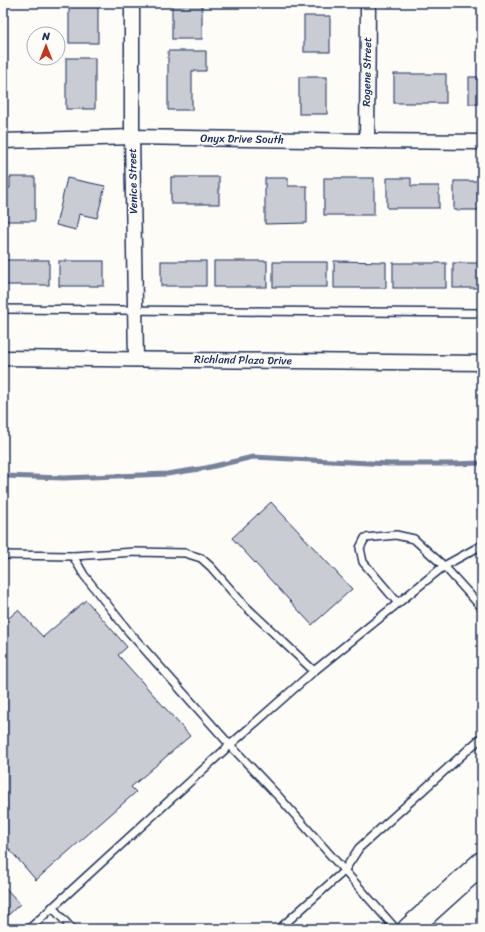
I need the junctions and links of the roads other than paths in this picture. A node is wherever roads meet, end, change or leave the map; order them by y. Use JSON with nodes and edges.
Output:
{"nodes":[{"id":1,"x":132,"y":3,"type":"edge"},
{"id":2,"x":368,"y":3,"type":"edge"},
{"id":3,"x":132,"y":137,"type":"junction"},
{"id":4,"x":3,"y":141,"type":"edge"},
{"id":5,"x":367,"y":141,"type":"junction"},
{"id":6,"x":482,"y":142,"type":"edge"},
{"id":7,"x":3,"y":309,"type":"edge"},
{"id":8,"x":135,"y":310,"type":"junction"},
{"id":9,"x":482,"y":313,"type":"edge"},
{"id":10,"x":3,"y":358,"type":"edge"},
{"id":11,"x":136,"y":359,"type":"junction"},
{"id":12,"x":482,"y":363,"type":"edge"},
{"id":13,"x":482,"y":545,"type":"edge"},
{"id":14,"x":3,"y":555,"type":"edge"},
{"id":15,"x":73,"y":556,"type":"junction"},
{"id":16,"x":444,"y":566,"type":"junction"},
{"id":17,"x":398,"y":603,"type":"junction"},
{"id":18,"x":482,"y":608,"type":"edge"},
{"id":19,"x":314,"y":671,"type":"junction"},
{"id":20,"x":482,"y":737,"type":"edge"},
{"id":21,"x":230,"y":745,"type":"junction"},
{"id":22,"x":482,"y":863,"type":"edge"},
{"id":23,"x":344,"y":871,"type":"junction"},
{"id":24,"x":52,"y":907,"type":"junction"},
{"id":25,"x":29,"y":929,"type":"edge"},
{"id":26,"x":72,"y":929,"type":"edge"},
{"id":27,"x":279,"y":929,"type":"edge"},
{"id":28,"x":396,"y":929,"type":"edge"},
{"id":29,"x":409,"y":929,"type":"edge"}],
"edges":[{"from":1,"to":3,"type":"street","name":"Venice Street"},
{"from":2,"to":5,"type":"street","name":"Rogene Street"},
{"from":3,"to":4,"type":"street","name":"Onyx Drive South"},
{"from":3,"to":5,"type":"street","name":"Onyx Drive South"},
{"from":3,"to":8,"type":"street","name":"Venice Street"},
{"from":5,"to":6,"type":"street","name":"Onyx Drive South"},
{"from":7,"to":8,"type":"lane"},
{"from":8,"to":9,"type":"lane"},
{"from":8,"to":11,"type":"street","name":"Venice Street"},
{"from":10,"to":11,"type":"street","name":"Richland Plaza Drive"},
{"from":11,"to":12,"type":"street","name":"Richland Plaza Drive"},
{"from":13,"to":16,"type":"lane"},
{"from":14,"to":15,"type":"lane"},
{"from":15,"to":19,"type":"lane"},
{"from":15,"to":21,"type":"lane"},
{"from":16,"to":17,"type":"lane"},
{"from":16,"to":17,"type":"lane"},
{"from":16,"to":18,"type":"lane"},
{"from":17,"to":19,"type":"lane"},
{"from":19,"to":21,"type":"lane"},
{"from":20,"to":23,"type":"lane"},
{"from":21,"to":23,"type":"lane"},
{"from":21,"to":24,"type":"lane"},
{"from":22,"to":29,"type":"main road"},
{"from":23,"to":27,"type":"lane"},
{"from":23,"to":28,"type":"lane"},
{"from":24,"to":25,"type":"lane"},
{"from":24,"to":26,"type":"lane"}]}
